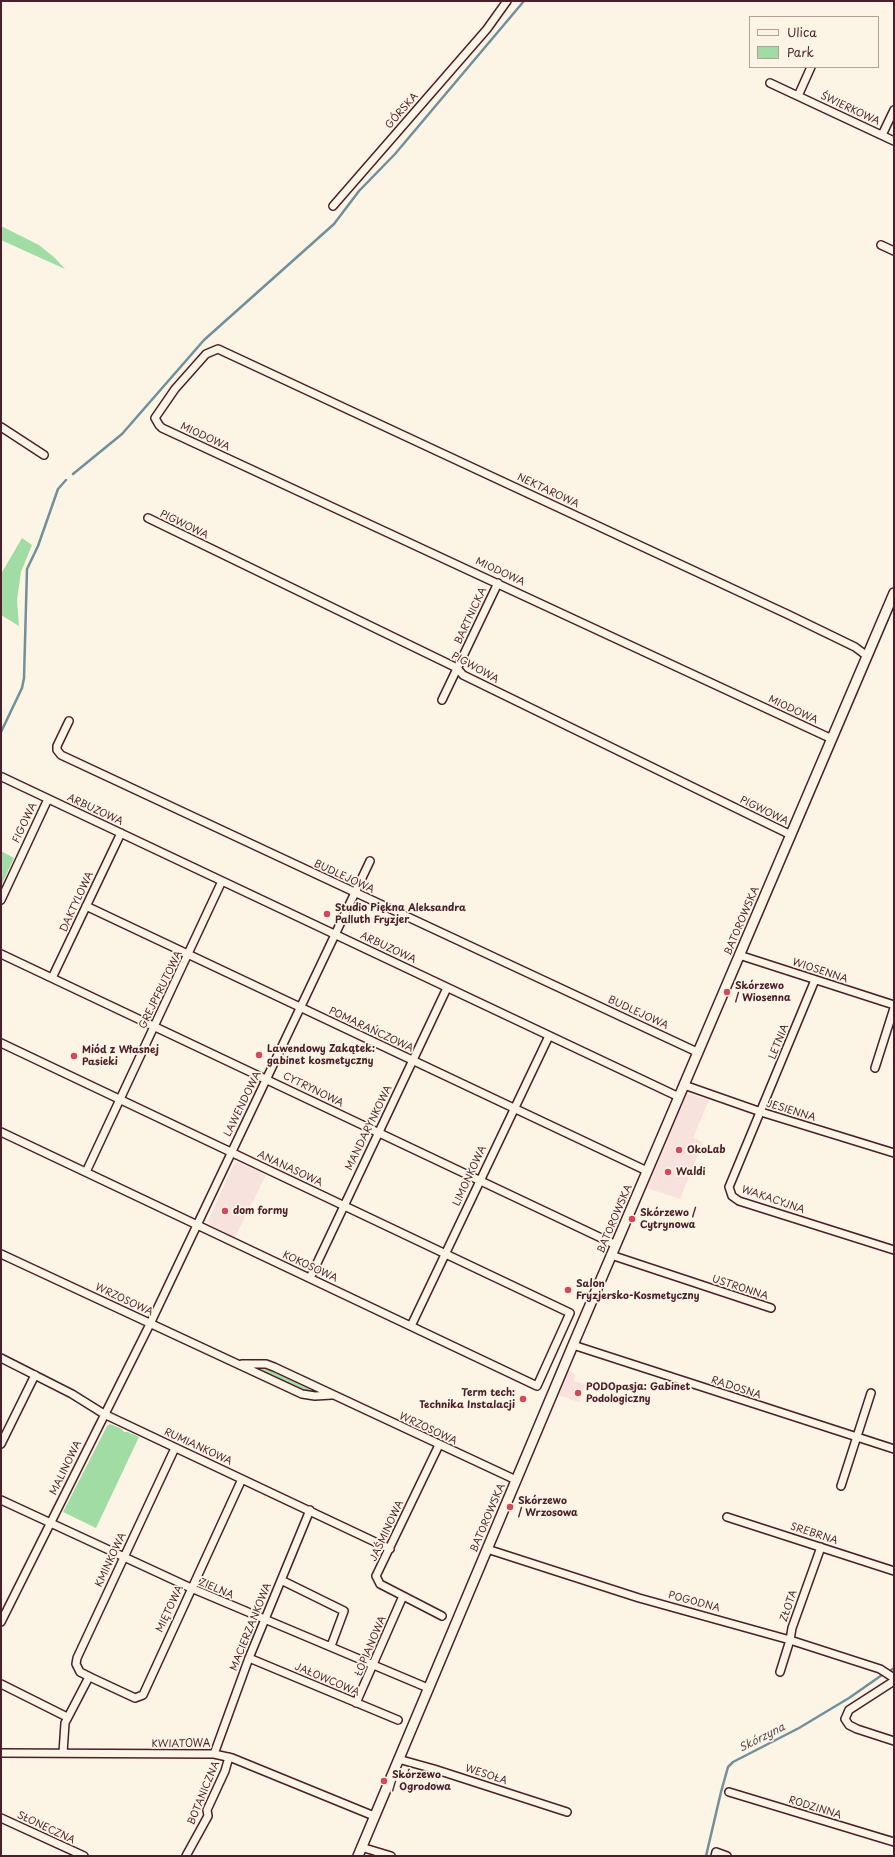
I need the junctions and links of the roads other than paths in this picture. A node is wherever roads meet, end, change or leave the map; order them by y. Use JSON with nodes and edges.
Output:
{"nodes":[{"id":1,"x":507,"y":1,"type":"edge"},
{"id":2,"x":811,"y":68,"type":"edge"},
{"id":3,"x":770,"y":82,"type":"dead end"},
{"id":4,"x":798,"y":96,"type":"junction"},
{"id":5,"x":894,"y":110,"type":"edge"},
{"id":6,"x":882,"y":135,"type":"junction"},
{"id":7,"x":894,"y":141,"type":"edge"},
{"id":8,"x":334,"y":206,"type":"dead end"},
{"id":9,"x":881,"y":245,"type":"dead end"},
{"id":10,"x":894,"y":251,"type":"edge"},
{"id":11,"x":218,"y":349,"type":"joint"},
{"id":12,"x":1,"y":427,"type":"edge"},
{"id":13,"x":44,"y":455,"type":"dead end"},
{"id":14,"x":148,"y":518,"type":"dead end"},
{"id":15,"x":498,"y":583,"type":"junction"},
{"id":16,"x":894,"y":593,"type":"edge"},
{"id":17,"x":867,"y":656,"type":"junction"},
{"id":18,"x":457,"y":668,"type":"junction"},
{"id":19,"x":442,"y":700,"type":"dead end"},
{"id":20,"x":69,"y":721,"type":"dead end"},
{"id":21,"x":832,"y":739,"type":"junction"},
{"id":22,"x":2,"y":777,"type":"edge"},
{"id":23,"x":48,"y":799,"type":"junction"},
{"id":24,"x":121,"y":834,"type":"junction"},
{"id":25,"x":791,"y":835,"type":"junction"},
{"id":26,"x":370,"y":861,"type":"dead end"},
{"id":27,"x":222,"y":881,"type":"junction"},
{"id":28,"x":355,"y":893,"type":"junction"},
{"id":29,"x":1,"y":900,"type":"edge"},
{"id":30,"x":86,"y":906,"type":"junction"},
{"id":31,"x":335,"y":934,"type":"junction"},
{"id":32,"x":1,"y":954,"type":"edge"},
{"id":33,"x":189,"y":954,"type":"junction"},
{"id":34,"x":739,"y":955,"type":"junction"},
{"id":35,"x":52,"y":978,"type":"junction"},
{"id":36,"x":815,"y":980,"type":"junction"},
{"id":37,"x":447,"y":988,"type":"junction"},
{"id":38,"x":300,"y":1007,"type":"junction"},
{"id":39,"x":894,"y":1007,"type":"edge"},
{"id":40,"x":155,"y":1026,"type":"junction"},
{"id":41,"x":549,"y":1036,"type":"junction"},
{"id":42,"x":1,"y":1043,"type":"edge"},
{"id":43,"x":697,"y":1052,"type":"junction"},
{"id":44,"x":413,"y":1061,"type":"junction"},
{"id":45,"x":875,"y":1068,"type":"dead end"},
{"id":46,"x":266,"y":1079,"type":"junction"},
{"id":47,"x":684,"y":1086,"type":"junction"},
{"id":48,"x":679,"y":1097,"type":"junction"},
{"id":49,"x":120,"y":1100,"type":"junction"},
{"id":50,"x":514,"y":1108,"type":"junction"},
{"id":51,"x":761,"y":1112,"type":"junction"},
{"id":52,"x":1,"y":1132,"type":"edge"},
{"id":53,"x":378,"y":1133,"type":"junction"},
{"id":54,"x":232,"y":1152,"type":"junction"},
{"id":55,"x":894,"y":1153,"type":"edge"},
{"id":56,"x":647,"y":1171,"type":"junction"},
{"id":57,"x":86,"y":1172,"type":"junction"},
{"id":58,"x":479,"y":1181,"type":"junction"},
{"id":59,"x":344,"y":1206,"type":"junction"},
{"id":60,"x":197,"y":1225,"type":"junction"},
{"id":61,"x":616,"y":1245,"type":"junction"},
{"id":62,"x":894,"y":1250,"type":"edge"},
{"id":63,"x":446,"y":1253,"type":"junction"},
{"id":64,"x":1,"y":1254,"type":"edge"},
{"id":65,"x":611,"y":1255,"type":"junction"},
{"id":66,"x":310,"y":1278,"type":"junction"},
{"id":67,"x":771,"y":1308,"type":"dead end"},
{"id":68,"x":570,"y":1312,"type":"joint"},
{"id":69,"x":150,"y":1324,"type":"junction"},
{"id":70,"x":411,"y":1326,"type":"junction"},
{"id":71,"x":573,"y":1346,"type":"junction"},
{"id":72,"x":1,"y":1358,"type":"edge"},
{"id":73,"x":240,"y":1364,"type":"junction"},
{"id":74,"x":35,"y":1375,"type":"junction"},
{"id":75,"x":871,"y":1393,"type":"dead end"},
{"id":76,"x":332,"y":1394,"type":"junction"},
{"id":77,"x":104,"y":1414,"type":"junction"},
{"id":78,"x":858,"y":1437,"type":"junction"},
{"id":79,"x":1,"y":1444,"type":"edge"},
{"id":80,"x":439,"y":1445,"type":"junction"},
{"id":81,"x":175,"y":1448,"type":"junction"},
{"id":82,"x":894,"y":1449,"type":"edge"},
{"id":83,"x":242,"y":1479,"type":"junction"},
{"id":84,"x":516,"y":1480,"type":"junction"},
{"id":85,"x":842,"y":1486,"type":"dead end"},
{"id":86,"x":1,"y":1500,"type":"edge"},
{"id":87,"x":310,"y":1510,"type":"junction"},
{"id":88,"x":727,"y":1517,"type":"dead end"},
{"id":89,"x":50,"y":1522,"type":"junction"},
{"id":90,"x":821,"y":1547,"type":"junction"},
{"id":91,"x":390,"y":1549,"type":"junction"},
{"id":92,"x":487,"y":1549,"type":"junction"},
{"id":93,"x":123,"y":1558,"type":"junction"},
{"id":94,"x":894,"y":1571,"type":"edge"},
{"id":95,"x":281,"y":1580,"type":"junction"},
{"id":96,"x":191,"y":1588,"type":"junction"},
{"id":97,"x":403,"y":1596,"type":"junction"},
{"id":98,"x":442,"y":1616,"type":"dead end"},
{"id":99,"x":264,"y":1620,"type":"junction"},
{"id":100,"x":1,"y":1622,"type":"edge"},
{"id":101,"x":790,"y":1640,"type":"junction"},
{"id":102,"x":330,"y":1646,"type":"junction"},
{"id":103,"x":249,"y":1658,"type":"junction"},
{"id":104,"x":374,"y":1665,"type":"junction"},
{"id":105,"x":780,"y":1672,"type":"dead end"},
{"id":106,"x":89,"y":1676,"type":"junction"},
{"id":107,"x":894,"y":1678,"type":"edge"},
{"id":108,"x":894,"y":1681,"type":"edge"},
{"id":109,"x":1,"y":1684,"type":"edge"},
{"id":110,"x":428,"y":1688,"type":"junction"},
{"id":111,"x":356,"y":1703,"type":"junction"},
{"id":112,"x":67,"y":1717,"type":"junction"},
{"id":113,"x":398,"y":1720,"type":"dead end"},
{"id":114,"x":894,"y":1741,"type":"edge"},
{"id":115,"x":1,"y":1753,"type":"edge"},
{"id":116,"x":63,"y":1753,"type":"junction"},
{"id":117,"x":214,"y":1754,"type":"junction"},
{"id":118,"x":229,"y":1757,"type":"junction"},
{"id":119,"x":398,"y":1759,"type":"junction"},
{"id":120,"x":729,"y":1792,"type":"dead end"},
{"id":121,"x":567,"y":1812,"type":"dead end"},
{"id":122,"x":374,"y":1816,"type":"junction"},
{"id":123,"x":1,"y":1818,"type":"edge"},
{"id":124,"x":894,"y":1842,"type":"edge"},
{"id":125,"x":361,"y":1847,"type":"junction"},
{"id":126,"x":716,"y":1854,"type":"edge"},
{"id":127,"x":84,"y":1856,"type":"edge"},
{"id":128,"x":186,"y":1856,"type":"edge"},
{"id":129,"x":358,"y":1856,"type":"edge"},
{"id":130,"x":391,"y":1856,"type":"edge"},
{"id":131,"x":727,"y":1856,"type":"edge"}],
"edges":[{"from":1,"to":8,"type":"street","name":"GÓRSKA"},
{"from":2,"to":4,"type":"street"},
{"from":3,"to":4,"type":"street","name":"ŚWIERKOWA"},
{"from":4,"to":6,"type":"street","name":"ŚWIERKOWA"},
{"from":5,"to":6,"type":"street"},
{"from":6,"to":7,"type":"street","name":"ŚWIERKOWA"},
{"from":9,"to":10,"type":"street"},
{"from":11,"to":15,"type":"street","name":"MIODOWA"},
{"from":11,"to":17,"type":"street","name":"NEKTAROWA"},
{"from":12,"to":13,"type":"street"},
{"from":14,"to":18,"type":"street","name":"PIGWOWA"},
{"from":15,"to":18,"type":"street","name":"BARTNICKA"},
{"from":15,"to":21,"type":"street","name":"MIODOWA"},
{"from":16,"to":17,"type":"street","name":"BATOROWSKA"},
{"from":17,"to":21,"type":"street","name":"BATOROWSKA"},
{"from":18,"to":19,"type":"street","name":"BARTNICKA"},
{"from":18,"to":25,"type":"street","name":"PIGWOWA"},
{"from":20,"to":28,"type":"street","name":"BUDLEJOWA"},
{"from":21,"to":25,"type":"street","name":"BATOROWSKA"},
{"from":22,"to":23,"type":"street","name":"ARBUZOWA"},
{"from":23,"to":24,"type":"street","name":"ARBUZOWA"},
{"from":23,"to":29,"type":"street","name":"FIGOWA"},
{"from":24,"to":27,"type":"street","name":"ARBUZOWA"},
{"from":24,"to":30,"type":"street","name":"DAKTYLOWA"},
{"from":25,"to":34,"type":"street","name":"BATOROWSKA"},
{"from":26,"to":28,"type":"street","name":"LAWENDOWA"},
{"from":27,"to":31,"type":"street","name":"ARBUZOWA"},
{"from":27,"to":33,"type":"street","name":"GREJPFRUTOWA"},
{"from":28,"to":31,"type":"street","name":"LAWENDOWA"},
{"from":28,"to":43,"type":"street","name":"BUDLEJOWA"},
{"from":30,"to":33,"type":"street","name":"POMARAŃCZOWA"},
{"from":30,"to":35,"type":"street","name":"DAKTYLOWA"},
{"from":31,"to":37,"type":"street","name":"ARBUZOWA"},
{"from":31,"to":38,"type":"street","name":"LAWENDOWA"},
{"from":32,"to":35,"type":"street","name":"CYTRYNOWA"},
{"from":33,"to":38,"type":"street","name":"POMARAŃCZOWA"},
{"from":33,"to":40,"type":"street","name":"GREJPFRUTOWA"},
{"from":34,"to":36,"type":"street","name":"WIOSENNA"},
{"from":34,"to":43,"type":"street","name":"BATOROWSKA"},
{"from":35,"to":40,"type":"street","name":"CYTRYNOWA"},
{"from":36,"to":39,"type":"street","name":"WIOSENNA"},
{"from":36,"to":51,"type":"street","name":"LETNIA"},
{"from":37,"to":41,"type":"street","name":"ARBUZOWA"},
{"from":37,"to":44,"type":"street","name":"MANDARYNKOWA"},
{"from":38,"to":44,"type":"street","name":"POMARAŃCZOWA"},
{"from":38,"to":46,"type":"street","name":"LAWENDOWA"},
{"from":39,"to":45,"type":"street"},
{"from":40,"to":46,"type":"street","name":"CYTRYNOWA"},
{"from":40,"to":49,"type":"street","name":"GREJPFRUTOWA"},
{"from":41,"to":48,"type":"street","name":"ARBUZOWA"},
{"from":41,"to":50,"type":"street","name":"LIMONKOWA"},
{"from":42,"to":49,"type":"street","name":"ANANASOWA"},
{"from":43,"to":47,"type":"street","name":"BATOROWSKA"},
{"from":44,"to":50,"type":"street","name":"POMARAŃCZOWA"},
{"from":44,"to":53,"type":"street","name":"MANDARYNKOWA"},
{"from":46,"to":53,"type":"street","name":"CYTRYNOWA"},
{"from":46,"to":54,"type":"street","name":"LAWENDOWA"},
{"from":47,"to":48,"type":"street","name":"BATOROWSKA"},
{"from":47,"to":51,"type":"street","name":"JESIENNA"},
{"from":48,"to":56,"type":"street","name":"BATOROWSKA"},
{"from":49,"to":54,"type":"street","name":"ANANASOWA"},
{"from":49,"to":57,"type":"street","name":"GREJPFRUTOWA"},
{"from":50,"to":56,"type":"street","name":"POMARAŃCZOWA"},
{"from":50,"to":58,"type":"street","name":"LIMONKOWA"},
{"from":51,"to":55,"type":"street","name":"JESIENNA"},
{"from":51,"to":62,"type":"street","name":"WAKACYJNA"},
{"from":52,"to":57,"type":"street","name":"KOKOSOWA"},
{"from":53,"to":58,"type":"street","name":"CYTRYNOWA"},
{"from":53,"to":59,"type":"street","name":"MANDARYNKOWA"},
{"from":54,"to":59,"type":"street","name":"ANANASOWA"},
{"from":54,"to":60,"type":"street","name":"LAWENDOWA"},
{"from":56,"to":61,"type":"street","name":"BATOROWSKA"},
{"from":57,"to":60,"type":"street","name":"KOKOSOWA"},
{"from":58,"to":61,"type":"street","name":"CYTRYNOWA"},
{"from":58,"to":63,"type":"street","name":"LIMONKOWA"},
{"from":59,"to":63,"type":"street","name":"ANANASOWA"},
{"from":59,"to":66,"type":"street","name":"MANDARYNKOWA"},
{"from":60,"to":66,"type":"street","name":"KOKOSOWA"},
{"from":60,"to":69,"type":"street","name":"LAWENDOWA"},
{"from":61,"to":65,"type":"street","name":"BATOROWSKA"},
{"from":63,"to":68,"type":"street","name":"ANANASOWA"},
{"from":63,"to":70,"type":"street","name":"LIMONKOWA"},
{"from":64,"to":69,"type":"street","name":"WRZOSOWA"},
{"from":65,"to":67,"type":"street","name":"USTRONNA"},
{"from":65,"to":71,"type":"street","name":"BATOROWSKA"},
{"from":66,"to":70,"type":"street","name":"KOKOSOWA"},
{"from":68,"to":70,"type":"street","name":"KOKOSOWA"},
{"from":69,"to":73,"type":"street","name":"WRZOSOWA"},
{"from":69,"to":77,"type":"street","name":"MALINOWA"},
{"from":71,"to":78,"type":"street","name":"RADOSNA"},
{"from":71,"to":84,"type":"street","name":"BATOROWSKA"},
{"from":72,"to":74,"type":"street","name":"RUMIANKOWA"},
{"from":73,"to":76,"type":"street","name":"WRZOSOWA"},
{"from":73,"to":76,"type":"street","name":"WRZOSOWA"},
{"from":74,"to":77,"type":"street","name":"RUMIANKOWA"},
{"from":74,"to":79,"type":"street"},
{"from":75,"to":78,"type":"street"},
{"from":76,"to":80,"type":"street","name":"WRZOSOWA"},
{"from":77,"to":81,"type":"street","name":"RUMIANKOWA"},
{"from":77,"to":89,"type":"street","name":"MALINOWA"},
{"from":78,"to":82,"type":"street","name":"RADOSNA"},
{"from":78,"to":85,"type":"street"},
{"from":80,"to":84,"type":"street","name":"WRZOSOWA"},
{"from":80,"to":91,"type":"street","name":"JAŚMINOWA"},
{"from":81,"to":83,"type":"street","name":"RUMIANKOWA"},
{"from":81,"to":93,"type":"street","name":"KMINKOWA"},
{"from":83,"to":87,"type":"street","name":"RUMIANKOWA"},
{"from":83,"to":96,"type":"street","name":"MIĘTOWA"},
{"from":84,"to":92,"type":"street","name":"BATOROWSKA"},
{"from":86,"to":89,"type":"street","name":"ZIELNA"},
{"from":87,"to":91,"type":"street","name":"RUMIANKOWA"},
{"from":87,"to":95,"type":"street","name":"MACIERZANKOWA"},
{"from":88,"to":90,"type":"street","name":"SREBRNA"},
{"from":89,"to":93,"type":"street","name":"ZIELNA"},
{"from":89,"to":100,"type":"street","name":"MALINOWA"},
{"from":90,"to":94,"type":"street","name":"SREBRNA"},
{"from":90,"to":101,"type":"street","name":"ZŁOTA"},
{"from":91,"to":97,"type":"street","name":"JAŚMINOWA"},
{"from":92,"to":101,"type":"street","name":"POGODNA"},
{"from":92,"to":110,"type":"street","name":"BATOROWSKA"},
{"from":93,"to":96,"type":"street","name":"ZIELNA"},
{"from":93,"to":106,"type":"street","name":"KMINKOWA"},
{"from":95,"to":99,"type":"street","name":"MACIERZANKOWA"},
{"from":95,"to":102,"type":"street"},
{"from":96,"to":99,"type":"street","name":"ZIELNA"},
{"from":96,"to":106,"type":"street","name":"MIĘTOWA"},
{"from":97,"to":98,"type":"street","name":"JAŚMINOWA"},
{"from":97,"to":104,"type":"street","name":"ŁOPIANOWA"},
{"from":99,"to":102,"type":"street","name":"ZIELNA"},
{"from":99,"to":103,"type":"street","name":"MACIERZANKOWA"},
{"from":101,"to":105,"type":"street","name":"ZŁOTA"},
{"from":101,"to":107,"type":"street","name":"POGODNA"},
{"from":102,"to":104,"type":"street","name":"ZIELNA"},
{"from":103,"to":111,"type":"street","name":"JAŁOWCOWA"},
{"from":103,"to":117,"type":"street","name":"MACIERZANKOWA"},
{"from":104,"to":110,"type":"street","name":"ZIELNA"},
{"from":104,"to":111,"type":"street","name":"ŁOPIANOWA"},
{"from":106,"to":112,"type":"street"},
{"from":108,"to":114,"type":"street"},
{"from":109,"to":112,"type":"street"},
{"from":110,"to":119,"type":"street","name":"BATOROWSKA"},
{"from":111,"to":113,"type":"street","name":"JAŁOWCOWA"},
{"from":112,"to":116,"type":"street"},
{"from":115,"to":116,"type":"street","name":"KWIATOWA"},
{"from":116,"to":117,"type":"street","name":"KWIATOWA"},
{"from":117,"to":118,"type":"street","name":"KWIATOWA"},
{"from":118,"to":122,"type":"street","name":"KWIATOWA"},
{"from":118,"to":128,"type":"street","name":"BOTANICZNA"},
{"from":119,"to":121,"type":"street","name":"WESOŁA"},
{"from":119,"to":122,"type":"street","name":"BATOROWSKA"},
{"from":120,"to":124,"type":"street","name":"RODZINNA"},
{"from":122,"to":125,"type":"street","name":"BATOROWSKA"},
{"from":123,"to":127,"type":"street","name":"SŁONECZNA"},
{"from":125,"to":129,"type":"street","name":"BATOROWSKA"},
{"from":125,"to":130,"type":"street"},
{"from":126,"to":131,"type":"street"}]}
